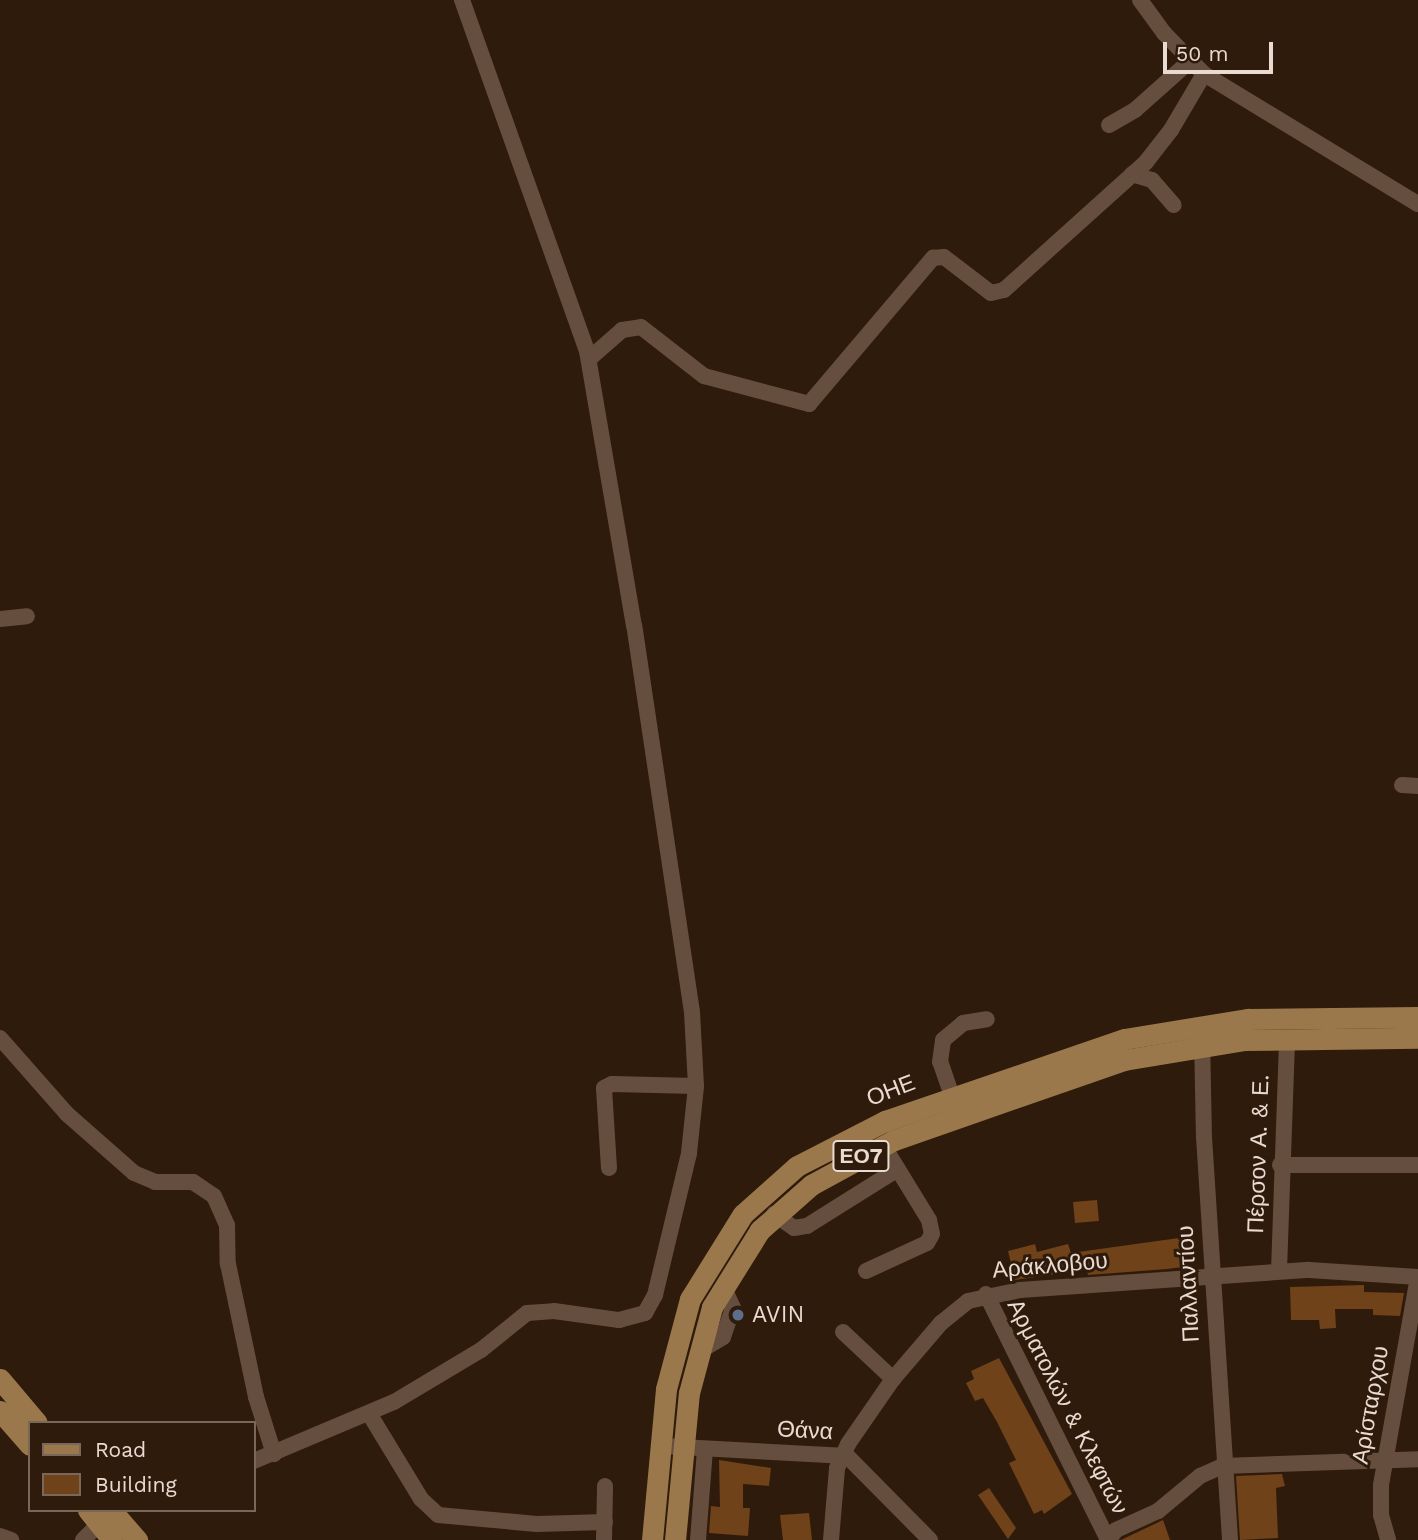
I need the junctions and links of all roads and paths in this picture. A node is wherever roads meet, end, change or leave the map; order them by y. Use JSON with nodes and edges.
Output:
{"nodes":[{"id":1,"x":462,"y":0,"type":"edge"},
{"id":2,"x":1140,"y":0,"type":"edge"},
{"id":3,"x":1190,"y":61,"type":"junction"},
{"id":4,"x":1204,"y":74,"type":"junction"},
{"id":5,"x":1109,"y":125,"type":"dead end"},
{"id":6,"x":1132,"y":174,"type":"junction"},
{"id":7,"x":1418,"y":204,"type":"edge"},
{"id":8,"x":1174,"y":205,"type":"dead end"},
{"id":9,"x":589,"y":359,"type":"junction"},
{"id":10,"x":27,"y":616,"type":"dead end"},
{"id":11,"x":0,"y":619,"type":"edge"},
{"id":12,"x":1418,"y":1017,"type":"edge"},
{"id":13,"x":987,"y":1019,"type":"dead end"},
{"id":14,"x":1202,"y":1035,"type":"junction"},
{"id":15,"x":0,"y":1038,"type":"edge"},
{"id":16,"x":1287,"y":1038,"type":"junction"},
{"id":17,"x":1418,"y":1038,"type":"edge"},
{"id":18,"x":696,"y":1086,"type":"junction"},
{"id":19,"x":952,"y":1096,"type":"junction"},
{"id":20,"x":883,"y":1145,"type":"junction"},
{"id":21,"x":1280,"y":1166,"type":"junction"},
{"id":22,"x":1418,"y":1166,"type":"edge"},
{"id":23,"x":609,"y":1168,"type":"dead end"},
{"id":24,"x":898,"y":1169,"type":"junction"},
{"id":25,"x":774,"y":1214,"type":"junction"},
{"id":26,"x":866,"y":1271,"type":"dead end"},
{"id":27,"x":1279,"y":1271,"type":"junction"},
{"id":28,"x":1212,"y":1275,"type":"junction"},
{"id":29,"x":1418,"y":1277,"type":"edge"},
{"id":30,"x":986,"y":1294,"type":"junction"},
{"id":31,"x":843,"y":1332,"type":"dead end"},
{"id":32,"x":0,"y":1379,"type":"edge"},
{"id":33,"x":893,"y":1380,"type":"junction"},
{"id":34,"x":0,"y":1411,"type":"edge"},
{"id":35,"x":370,"y":1415,"type":"junction"},
{"id":36,"x":35,"y":1421,"type":"edge"},
{"id":37,"x":28,"y":1442,"type":"edge"},
{"id":38,"x":662,"y":1446,"type":"junction"},
{"id":39,"x":695,"y":1448,"type":"junction"},
{"id":40,"x":274,"y":1454,"type":"junction"},
{"id":41,"x":841,"y":1456,"type":"junction"},
{"id":42,"x":1418,"y":1459,"type":"edge"},
{"id":43,"x":256,"y":1460,"type":"edge"},
{"id":44,"x":1384,"y":1463,"type":"junction"},
{"id":45,"x":1222,"y":1466,"type":"junction"},
{"id":46,"x":605,"y":1486,"type":"dead end"},
{"id":47,"x":107,"y":1518,"type":"edge"},
{"id":48,"x":605,"y":1522,"type":"junction"},
{"id":49,"x":0,"y":1536,"type":"edge"},
{"id":50,"x":12,"y":1540,"type":"edge"},
{"id":51,"x":83,"y":1540,"type":"edge"},
{"id":52,"x":137,"y":1540,"type":"edge"},
{"id":53,"x":604,"y":1540,"type":"edge"},
{"id":54,"x":652,"y":1540,"type":"edge"},
{"id":55,"x":675,"y":1540,"type":"edge"},
{"id":56,"x":698,"y":1540,"type":"edge"},
{"id":57,"x":831,"y":1540,"type":"edge"},
{"id":58,"x":930,"y":1540,"type":"edge"},
{"id":59,"x":1108,"y":1540,"type":"edge"},
{"id":60,"x":1230,"y":1540,"type":"edge"},
{"id":61,"x":1388,"y":1540,"type":"edge"}],
"edges":[{"from":1,"to":9,"type":"street"},
{"from":2,"to":3,"type":"street"},
{"from":3,"to":4,"type":"street"},
{"from":3,"to":5,"type":"street"},
{"from":4,"to":6,"type":"street"},
{"from":4,"to":7,"type":"street"},
{"from":6,"to":8,"type":"street"},
{"from":6,"to":9,"type":"street"},
{"from":9,"to":18,"type":"street"},
{"from":10,"to":11,"type":"street"},
{"from":12,"to":14,"type":"main road","name":"ΟΗΕ","number":"ΕΟ7"},
{"from":13,"to":19,"type":"street"},
{"from":14,"to":16,"type":"main road","name":"ΟΗΕ","number":"ΕΟ7"},
{"from":14,"to":19,"type":"main road","name":"ΟΗΕ","number":"ΕΟ7"},
{"from":14,"to":20,"type":"main road","name":"ΟΗΕ","number":"ΕΟ7"},
{"from":14,"to":28,"type":"street","name":"Παλλαντίου"},
{"from":15,"to":40,"type":"street"},
{"from":16,"to":17,"type":"main road","name":"ΟΗΕ","number":"ΕΟ7"},
{"from":16,"to":21,"type":"street","name":"Πέρσον Α. & Ε."},
{"from":18,"to":23,"type":"street"},
{"from":18,"to":35,"type":"street"},
{"from":19,"to":38,"type":"main road","name":"ΟΗΕ","number":"ΕΟ7"},
{"from":20,"to":24,"type":"street"},
{"from":20,"to":25,"type":"main road","name":"ΟΗΕ","number":"ΕΟ7"},
{"from":21,"to":22,"type":"street"},
{"from":21,"to":27,"type":"street","name":"Πέρσον Α. & Ε."},
{"from":24,"to":25,"type":"street"},
{"from":24,"to":26,"type":"street"},
{"from":25,"to":39,"type":"main road","name":"ΟΗΕ","number":"ΕΟ7"},
{"from":27,"to":28,"type":"street","name":"Αράκλοβου"},
{"from":27,"to":29,"type":"street","name":"Αράκλοβου"},
{"from":28,"to":30,"type":"street","name":"Αράκλοβου"},
{"from":28,"to":45,"type":"street","name":"Παλλαντίου"},
{"from":29,"to":44,"type":"street","name":"Αρίσταρχου"},
{"from":30,"to":33,"type":"street","name":"Αράκλοβου"},
{"from":30,"to":59,"type":"street","name":"Αρματολών & Κλεφτών"},
{"from":31,"to":33,"type":"street"},
{"from":32,"to":36,"type":"main road"},
{"from":33,"to":41,"type":"street","name":"Αράκλοβου"},
{"from":34,"to":37,"type":"main road"},
{"from":35,"to":40,"type":"street"},
{"from":35,"to":48,"type":"street"},
{"from":38,"to":39,"type":"street","name":"Θάνα"},
{"from":38,"to":54,"type":"main road","name":"ΟΗΕ","number":"ΕΟ7"},
{"from":39,"to":41,"type":"street","name":"Θάνα"},
{"from":39,"to":55,"type":"main road","name":"ΟΗΕ","number":"ΕΟ7"},
{"from":39,"to":56,"type":"street"},
{"from":40,"to":43,"type":"street"},
{"from":41,"to":57,"type":"street"},
{"from":41,"to":58,"type":"street","name":"Θάνα"},
{"from":42,"to":44,"type":"street"},
{"from":44,"to":45,"type":"street"},
{"from":44,"to":61,"type":"street","name":"Αρίσταρχου"},
{"from":45,"to":59,"type":"street"},
{"from":45,"to":60,"type":"street","name":"Παλλαντίου"},
{"from":46,"to":48,"type":"street"},
{"from":47,"to":51,"type":"street"},
{"from":47,"to":52,"type":"main road"},
{"from":48,"to":53,"type":"street"},
{"from":49,"to":50,"type":"street"}]}
